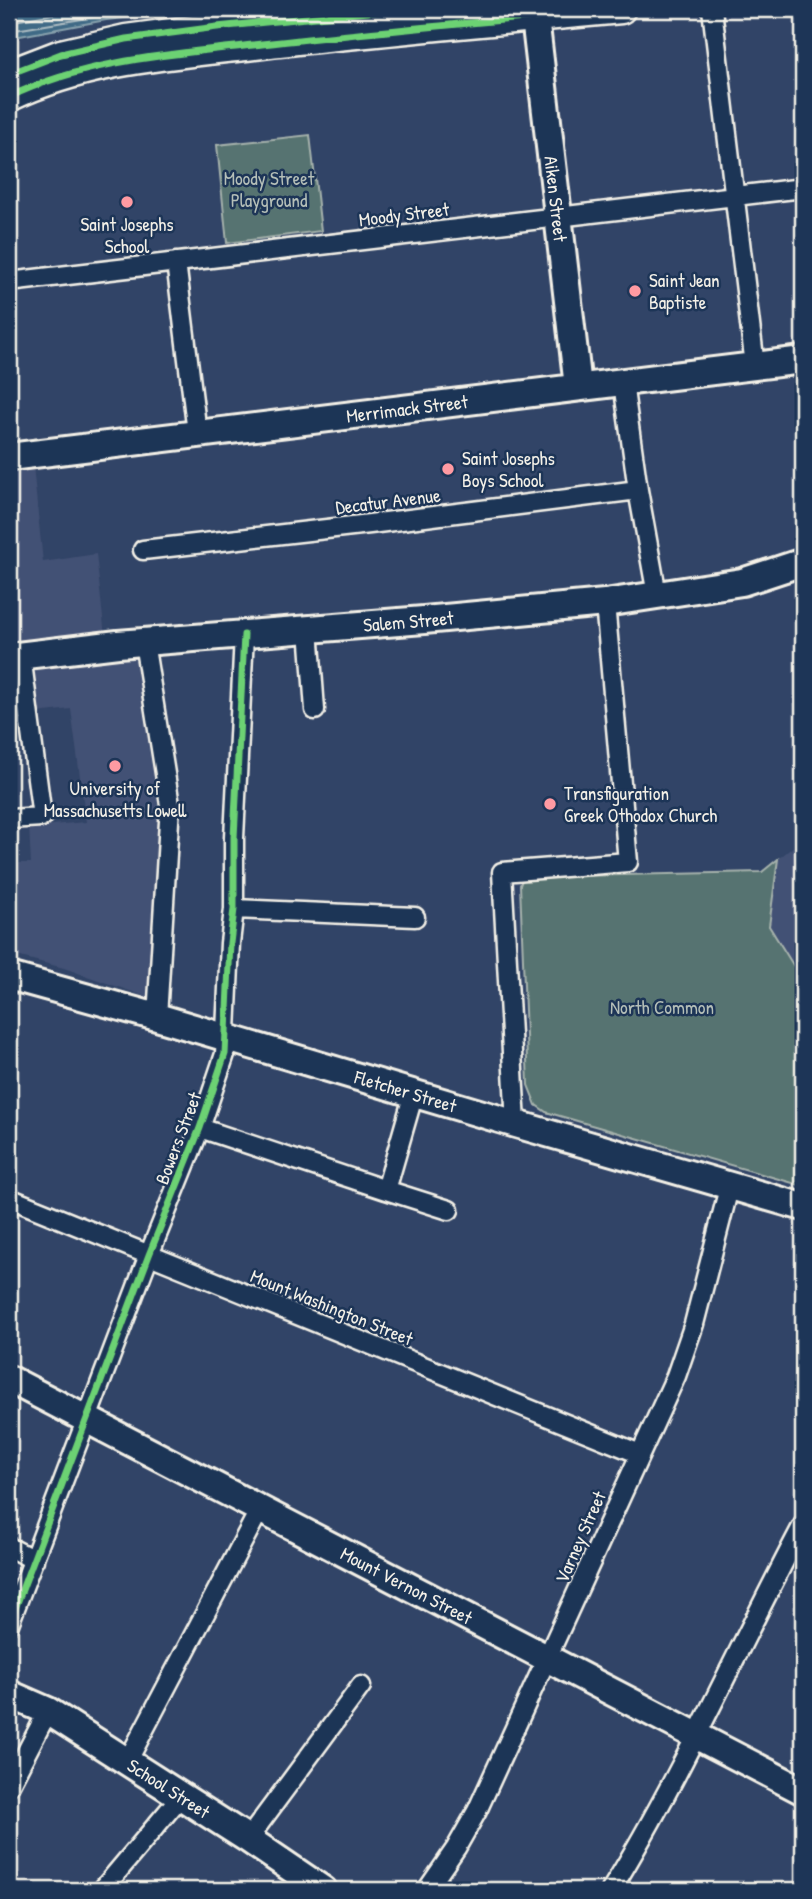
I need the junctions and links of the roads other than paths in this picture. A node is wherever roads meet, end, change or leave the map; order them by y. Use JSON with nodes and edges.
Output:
{"nodes":[{"id":1,"x":397,"y":9,"type":"edge"},
{"id":2,"x":621,"y":9,"type":"edge"},
{"id":3,"x":712,"y":9,"type":"edge"},
{"id":4,"x":534,"y":13,"type":"edge"},
{"id":5,"x":9,"y":74,"type":"edge"},
{"id":6,"x":9,"y":97,"type":"edge"},
{"id":7,"x":803,"y":188,"type":"edge"},
{"id":8,"x":734,"y":197,"type":"junction"},
{"id":9,"x":558,"y":217,"type":"junction"},
{"id":10,"x":176,"y":262,"type":"junction"},
{"id":11,"x":9,"y":282,"type":"edge"},
{"id":12,"x":803,"y":360,"type":"edge"},
{"id":13,"x":755,"y":366,"type":"junction"},
{"id":14,"x":624,"y":383,"type":"junction"},
{"id":15,"x":579,"y":387,"type":"junction"},
{"id":16,"x":197,"y":433,"type":"junction"},
{"id":17,"x":9,"y":457,"type":"edge"},
{"id":18,"x":638,"y":491,"type":"junction"},
{"id":19,"x":143,"y":550,"type":"dead end"},
{"id":20,"x":803,"y":562,"type":"edge"},
{"id":21,"x":657,"y":595,"type":"junction"},
{"id":22,"x":605,"y":603,"type":"junction"},
{"id":23,"x":309,"y":629,"type":"junction"},
{"id":24,"x":244,"y":635,"type":"junction"},
{"id":25,"x":144,"y":642,"type":"junction"},
{"id":26,"x":15,"y":656,"type":"edge"},
{"id":27,"x":315,"y":710,"type":"dead end"},
{"id":28,"x":9,"y":819,"type":"edge"},
{"id":29,"x":234,"y":909,"type":"junction"},
{"id":30,"x":415,"y":917,"type":"dead end"},
{"id":31,"x":9,"y":976,"type":"edge"},
{"id":32,"x":157,"y":1017,"type":"junction"},
{"id":33,"x":226,"y":1037,"type":"junction"},
{"id":34,"x":414,"y":1093,"type":"junction"},
{"id":35,"x":516,"y":1124,"type":"junction"},
{"id":36,"x":200,"y":1128,"type":"junction"},
{"id":37,"x":730,"y":1184,"type":"junction"},
{"id":38,"x":386,"y":1190,"type":"junction"},
{"id":39,"x":9,"y":1198,"type":"edge"},
{"id":40,"x":803,"y":1207,"type":"edge"},
{"id":41,"x":449,"y":1210,"type":"dead end"},
{"id":42,"x":149,"y":1255,"type":"junction"},
{"id":43,"x":9,"y":1380,"type":"edge"},
{"id":44,"x":86,"y":1419,"type":"junction"},
{"id":45,"x":640,"y":1454,"type":"junction"},
{"id":46,"x":260,"y":1509,"type":"junction"},
{"id":47,"x":803,"y":1525,"type":"edge"},
{"id":48,"x":9,"y":1547,"type":"edge"},
{"id":49,"x":34,"y":1560,"type":"junction"},
{"id":50,"x":9,"y":1624,"type":"edge"},
{"id":51,"x":547,"y":1659,"type":"junction"},
{"id":52,"x":361,"y":1686,"type":"dead end"},
{"id":53,"x":9,"y":1694,"type":"edge"},
{"id":54,"x":48,"y":1711,"type":"junction"},
{"id":55,"x":695,"y":1736,"type":"junction"},
{"id":56,"x":127,"y":1762,"type":"junction"},
{"id":57,"x":9,"y":1786,"type":"edge"},
{"id":58,"x":803,"y":1791,"type":"edge"},
{"id":59,"x":181,"y":1796,"type":"junction"},
{"id":60,"x":248,"y":1839,"type":"junction"},
{"id":61,"x":308,"y":1886,"type":"edge"},
{"id":62,"x":102,"y":1890,"type":"edge"},
{"id":63,"x":427,"y":1890,"type":"edge"},
{"id":64,"x":611,"y":1890,"type":"edge"}],
"edges":[{"from":1,"to":5,"type":"main road"},
{"from":2,"to":4,"type":"main road"},
{"from":3,"to":8,"type":"street"},
{"from":4,"to":6,"type":"main road"},
{"from":4,"to":9,"type":"main road","name":"Aiken Street"},
{"from":7,"to":8,"type":"street","name":"Moody Street"},
{"from":8,"to":9,"type":"street","name":"Moody Street"},
{"from":8,"to":13,"type":"street"},
{"from":9,"to":10,"type":"street","name":"Moody Street"},
{"from":9,"to":15,"type":"main road","name":"Aiken Street"},
{"from":10,"to":11,"type":"street","name":"Moody Street"},
{"from":10,"to":16,"type":"street"},
{"from":12,"to":13,"type":"main road","name":"Merrimack Street"},
{"from":13,"to":14,"type":"main road","name":"Merrimack Street"},
{"from":14,"to":15,"type":"main road","name":"Merrimack Street"},
{"from":14,"to":18,"type":"street"},
{"from":15,"to":16,"type":"main road","name":"Merrimack Street"},
{"from":16,"to":17,"type":"main road","name":"Merrimack Street"},
{"from":18,"to":19,"type":"street","name":"Decatur Avenue"},
{"from":18,"to":21,"type":"street"},
{"from":20,"to":21,"type":"main road","name":"Salem Street"},
{"from":21,"to":22,"type":"main road","name":"Salem Street"},
{"from":22,"to":23,"type":"main road","name":"Salem Street"},
{"from":22,"to":35,"type":"street"},
{"from":23,"to":24,"type":"main road","name":"Salem Street"},
{"from":23,"to":27,"type":"street"},
{"from":24,"to":25,"type":"main road","name":"Salem Street"},
{"from":24,"to":29,"type":"street","name":"Bowers Street"},
{"from":25,"to":26,"type":"main road","name":"Salem Street"},
{"from":25,"to":32,"type":"street"},
{"from":26,"to":28,"type":"street"},
{"from":29,"to":30,"type":"street"},
{"from":29,"to":33,"type":"street","name":"Bowers Street"},
{"from":31,"to":32,"type":"main road","name":"Fletcher Street"},
{"from":32,"to":33,"type":"main road","name":"Fletcher Street"},
{"from":33,"to":34,"type":"main road","name":"Fletcher Street"},
{"from":33,"to":36,"type":"street","name":"Bowers Street"},
{"from":34,"to":35,"type":"main road","name":"Fletcher Street"},
{"from":34,"to":38,"type":"street"},
{"from":35,"to":37,"type":"main road","name":"Fletcher Street"},
{"from":36,"to":38,"type":"street"},
{"from":36,"to":42,"type":"street","name":"Bowers Street"},
{"from":37,"to":40,"type":"main road","name":"Fletcher Street"},
{"from":37,"to":45,"type":"street","name":"Varney Street"},
{"from":38,"to":41,"type":"street"},
{"from":39,"to":42,"type":"street","name":"Mount Washington Street"},
{"from":42,"to":44,"type":"street","name":"Bowers Street"},
{"from":42,"to":45,"type":"street","name":"Mount Washington Street"},
{"from":43,"to":44,"type":"main road","name":"Mount Vernon Street"},
{"from":44,"to":46,"type":"main road","name":"Mount Vernon Street"},
{"from":44,"to":49,"type":"street","name":"Bowers Street"},
{"from":45,"to":51,"type":"street","name":"Varney Street"},
{"from":46,"to":51,"type":"main road","name":"Mount Vernon Street"},
{"from":46,"to":56,"type":"street"},
{"from":47,"to":55,"type":"street"},
{"from":48,"to":49,"type":"street"},
{"from":49,"to":50,"type":"street","name":"Bowers Street"},
{"from":51,"to":55,"type":"main road","name":"Mount Vernon Street"},
{"from":51,"to":63,"type":"street","name":"Varney Street"},
{"from":52,"to":60,"type":"street"},
{"from":53,"to":54,"type":"main road","name":"School Street"},
{"from":54,"to":56,"type":"main road","name":"School Street"},
{"from":54,"to":57,"type":"street"},
{"from":55,"to":58,"type":"main road","name":"Mount Vernon Street"},
{"from":55,"to":64,"type":"street"},
{"from":56,"to":59,"type":"main road","name":"School Street"},
{"from":59,"to":60,"type":"main road","name":"School Street"},
{"from":59,"to":62,"type":"street"},
{"from":60,"to":61,"type":"main road","name":"School Street"}]}
